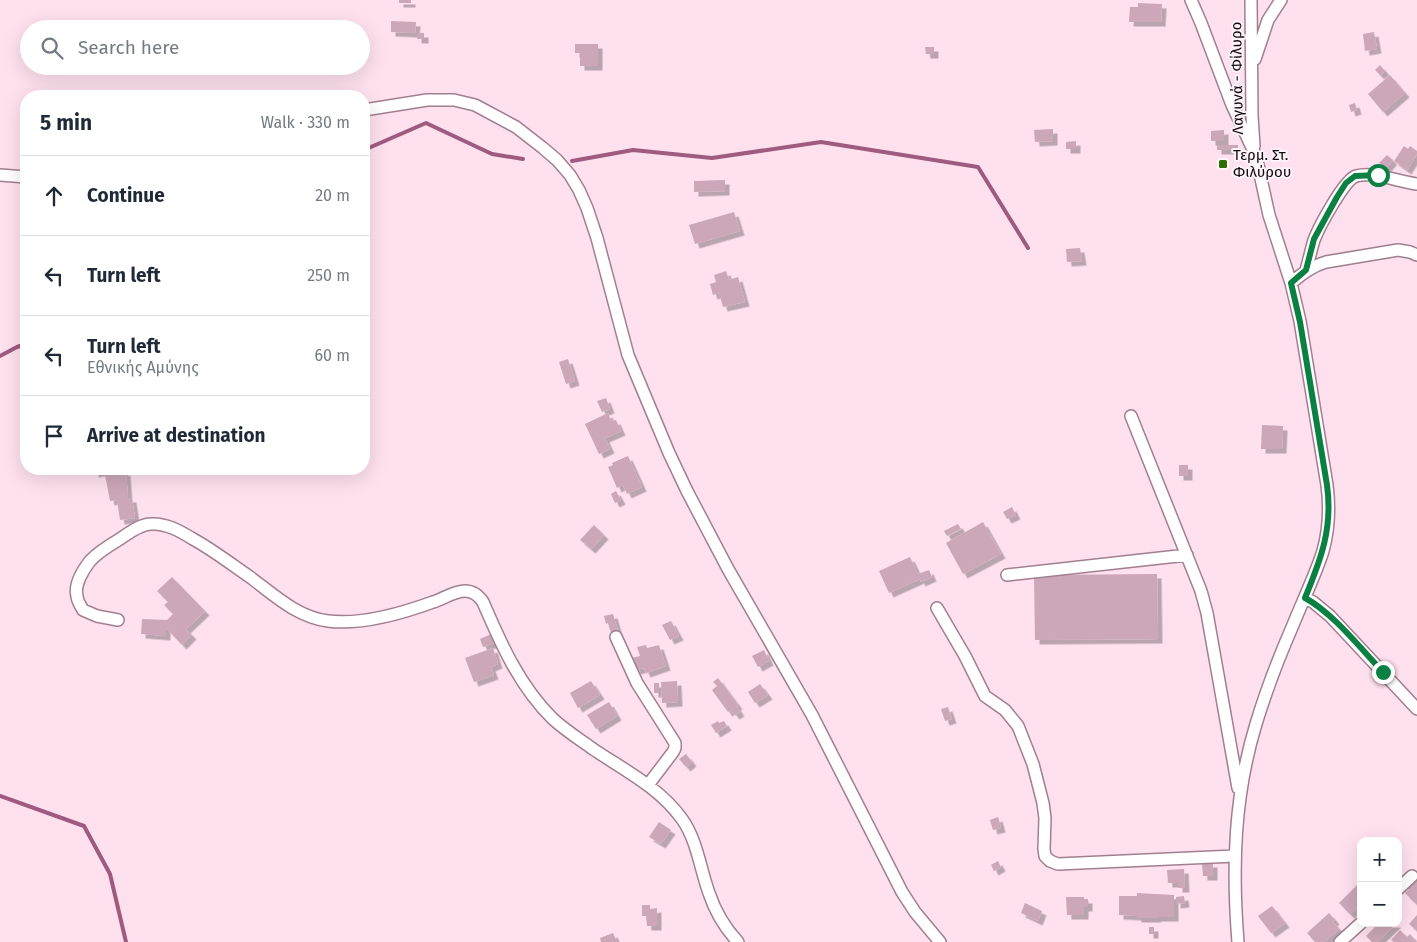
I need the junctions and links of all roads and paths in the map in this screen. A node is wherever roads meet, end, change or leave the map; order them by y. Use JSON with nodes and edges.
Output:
{"nodes":[{"id":1,"x":1191,"y":0,"type":"edge"},
{"id":2,"x":1251,"y":0,"type":"edge"},
{"id":3,"x":1281,"y":0,"type":"edge"},
{"id":4,"x":1252,"y":68,"type":"junction"},
{"id":5,"x":370,"y":109,"type":"edge"},
{"id":6,"x":1256,"y":156,"type":"junction"},
{"id":7,"x":0,"y":175,"type":"edge"},
{"id":8,"x":20,"y":177,"type":"edge"},
{"id":9,"x":1417,"y":184,"type":"edge"},
{"id":10,"x":1417,"y":255,"type":"edge"},
{"id":11,"x":1306,"y":270,"type":"junction"},
{"id":12,"x":1291,"y":283,"type":"junction"},
{"id":13,"x":1131,"y":416,"type":"dead end"},
{"id":14,"x":1187,"y":555,"type":"junction"},
{"id":15,"x":1007,"y":575,"type":"dead end"},
{"id":16,"x":1305,"y":598,"type":"junction"},
{"id":17,"x":937,"y":608,"type":"dead end"},
{"id":18,"x":118,"y":620,"type":"dead end"},
{"id":19,"x":616,"y":637,"type":"dead end"},
{"id":20,"x":1417,"y":709,"type":"edge"},
{"id":21,"x":648,"y":786,"type":"junction"},
{"id":22,"x":1240,"y":798,"type":"junction"},
{"id":23,"x":1234,"y":856,"type":"junction"},
{"id":24,"x":1412,"y":876,"type":"dead end"},
{"id":25,"x":1402,"y":885,"type":"edge"},
{"id":26,"x":1357,"y":927,"type":"edge"},
{"id":27,"x":738,"y":942,"type":"edge"},
{"id":28,"x":940,"y":942,"type":"edge"},
{"id":29,"x":1238,"y":942,"type":"edge"},
{"id":30,"x":1340,"y":942,"type":"edge"}],
"edges":[{"from":1,"to":6,"type":"street"},
{"from":2,"to":4,"type":"street","name":"Λαγυνά - Φίλυρο"},
{"from":3,"to":4,"type":"street"},
{"from":4,"to":6,"type":"street","name":"Λαγυνά - Φίλυρο"},
{"from":5,"to":28,"type":"street"},
{"from":6,"to":12,"type":"street"},
{"from":7,"to":8,"type":"street"},
{"from":9,"to":11,"type":"street"},
{"from":10,"to":11,"type":"street"},
{"from":11,"to":12,"type":"street"},
{"from":12,"to":16,"type":"street"},
{"from":13,"to":14,"type":"street"},
{"from":14,"to":15,"type":"street"},
{"from":14,"to":22,"type":"street"},
{"from":16,"to":20,"type":"street"},
{"from":16,"to":22,"type":"street"},
{"from":17,"to":23,"type":"street"},
{"from":18,"to":21,"type":"street"},
{"from":19,"to":21,"type":"street"},
{"from":21,"to":27,"type":"street"},
{"from":22,"to":23,"type":"street"},
{"from":23,"to":29,"type":"street"},
{"from":24,"to":25,"type":"street"},
{"from":26,"to":30,"type":"street"}]}
